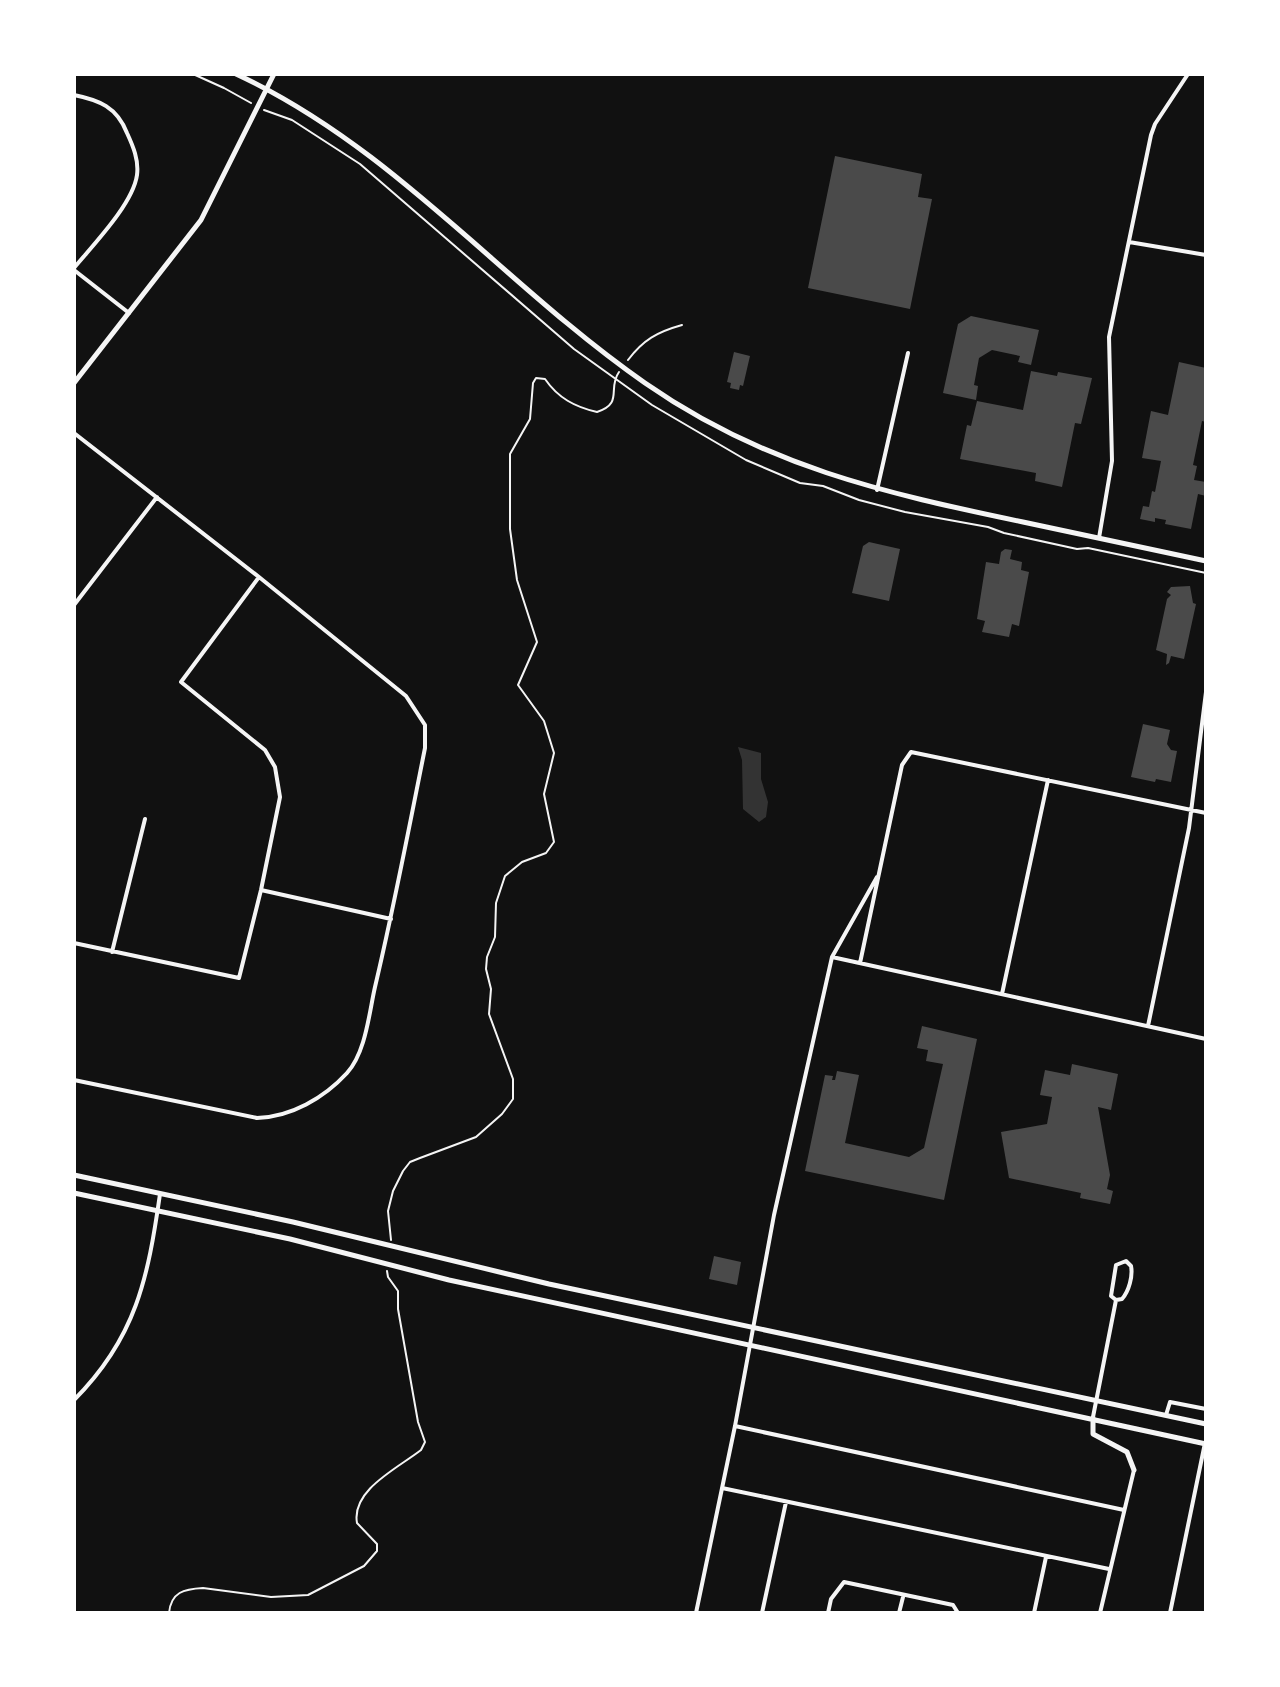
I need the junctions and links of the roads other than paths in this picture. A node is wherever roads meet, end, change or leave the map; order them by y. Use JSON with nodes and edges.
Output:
{"nodes":[{"id":1,"x":236,"y":74,"type":"edge"},
{"id":2,"x":274,"y":74,"type":"edge"},
{"id":3,"x":1188,"y":74,"type":"edge"},
{"id":4,"x":266,"y":88,"type":"junction"},
{"id":5,"x":74,"y":95,"type":"edge"},
{"id":6,"x":1129,"y":242,"type":"junction"},
{"id":7,"x":1206,"y":255,"type":"edge"},
{"id":8,"x":74,"y":269,"type":"edge"},
{"id":9,"x":129,"y":313,"type":"junction"},
{"id":10,"x":908,"y":353,"type":"dead end"},
{"id":11,"x":74,"y":383,"type":"edge"},
{"id":12,"x":74,"y":433,"type":"edge"},
{"id":13,"x":877,"y":490,"type":"junction"},
{"id":14,"x":157,"y":497,"type":"junction"},
{"id":15,"x":1099,"y":538,"type":"junction"},
{"id":16,"x":1206,"y":561,"type":"edge"},
{"id":17,"x":259,"y":577,"type":"junction"},
{"id":18,"x":74,"y":605,"type":"edge"},
{"id":19,"x":1206,"y":692,"type":"edge"},
{"id":20,"x":1048,"y":780,"type":"junction"},
{"id":21,"x":1191,"y":810,"type":"junction"},
{"id":22,"x":1206,"y":813,"type":"edge"},
{"id":23,"x":145,"y":819,"type":"dead end"},
{"id":24,"x":877,"y":877,"type":"junction"},
{"id":25,"x":261,"y":890,"type":"junction"},
{"id":26,"x":391,"y":919,"type":"junction"},
{"id":27,"x":74,"y":943,"type":"edge"},
{"id":28,"x":112,"y":952,"type":"junction"},
{"id":29,"x":832,"y":957,"type":"junction"},
{"id":30,"x":860,"y":963,"type":"junction"},
{"id":31,"x":1002,"y":994,"type":"junction"},
{"id":32,"x":1148,"y":1026,"type":"junction"},
{"id":33,"x":1206,"y":1039,"type":"edge"},
{"id":34,"x":74,"y":1080,"type":"edge"},
{"id":35,"x":74,"y":1175,"type":"edge"},
{"id":36,"x":74,"y":1193,"type":"edge"},
{"id":37,"x":160,"y":1194,"type":"junction"},
{"id":38,"x":158,"y":1211,"type":"junction"},
{"id":39,"x":1116,"y":1300,"type":"junction"},
{"id":40,"x":752,"y":1327,"type":"junction"},
{"id":41,"x":750,"y":1344,"type":"junction"},
{"id":42,"x":74,"y":1400,"type":"edge"},
{"id":43,"x":1095,"y":1400,"type":"junction"},
{"id":44,"x":1206,"y":1409,"type":"edge"},
{"id":45,"x":1166,"y":1416,"type":"junction"},
{"id":46,"x":1093,"y":1418,"type":"junction"},
{"id":47,"x":1206,"y":1424,"type":"edge"},
{"id":48,"x":735,"y":1426,"type":"junction"},
{"id":49,"x":1205,"y":1443,"type":"edge"},
{"id":50,"x":1134,"y":1470,"type":"joint"},
{"id":51,"x":722,"y":1488,"type":"junction"},
{"id":52,"x":786,"y":1501,"type":"junction"},
{"id":53,"x":1124,"y":1510,"type":"junction"},
{"id":54,"x":1046,"y":1556,"type":"junction"},
{"id":55,"x":1109,"y":1569,"type":"junction"},
{"id":56,"x":903,"y":1597,"type":"junction"},
{"id":57,"x":696,"y":1613,"type":"edge"},
{"id":58,"x":762,"y":1613,"type":"edge"},
{"id":59,"x":828,"y":1613,"type":"edge"},
{"id":60,"x":899,"y":1613,"type":"edge"},
{"id":61,"x":958,"y":1613,"type":"edge"},
{"id":62,"x":1034,"y":1613,"type":"edge"},
{"id":63,"x":1100,"y":1613,"type":"edge"},
{"id":64,"x":1170,"y":1613,"type":"edge"}],
"edges":[{"from":1,"to":4,"type":"main road"},
{"from":2,"to":4,"type":"main road"},
{"from":3,"to":6,"type":"street"},
{"from":4,"to":9,"type":"main road"},
{"from":4,"to":13,"type":"main road"},
{"from":5,"to":8,"type":"street"},
{"from":6,"to":7,"type":"street"},
{"from":6,"to":15,"type":"street"},
{"from":8,"to":9,"type":"street"},
{"from":9,"to":11,"type":"main road"},
{"from":10,"to":13,"type":"street"},
{"from":12,"to":14,"type":"street"},
{"from":13,"to":15,"type":"main road"},
{"from":14,"to":17,"type":"street"},
{"from":14,"to":18,"type":"street"},
{"from":15,"to":16,"type":"main road"},
{"from":17,"to":25,"type":"street"},
{"from":17,"to":26,"type":"street"},
{"from":19,"to":21,"type":"street"},
{"from":20,"to":21,"type":"street"},
{"from":20,"to":24,"type":"street"},
{"from":20,"to":31,"type":"street"},
{"from":21,"to":22,"type":"street"},
{"from":21,"to":32,"type":"street"},
{"from":23,"to":28,"type":"street"},
{"from":24,"to":29,"type":"street"},
{"from":24,"to":30,"type":"street"},
{"from":25,"to":26,"type":"street"},
{"from":25,"to":28,"type":"street"},
{"from":26,"to":34,"type":"street"},
{"from":27,"to":28,"type":"street"},
{"from":29,"to":30,"type":"street"},
{"from":29,"to":40,"type":"street"},
{"from":30,"to":31,"type":"street"},
{"from":31,"to":32,"type":"street"},
{"from":32,"to":33,"type":"street"},
{"from":35,"to":37,"type":"main road"},
{"from":36,"to":38,"type":"main road"},
{"from":37,"to":38,"type":"street"},
{"from":37,"to":40,"type":"main road"},
{"from":38,"to":41,"type":"main road"},
{"from":38,"to":42,"type":"street"},
{"from":39,"to":39,"type":"street"},
{"from":39,"to":43,"type":"street"},
{"from":40,"to":41,"type":"street"},
{"from":40,"to":43,"type":"main road"},
{"from":41,"to":46,"type":"main road"},
{"from":41,"to":48,"type":"street"},
{"from":43,"to":45,"type":"main road"},
{"from":43,"to":46,"type":"street"},
{"from":44,"to":45,"type":"street"},
{"from":45,"to":47,"type":"main road"},
{"from":46,"to":49,"type":"main road"},
{"from":46,"to":50,"type":"main road"},
{"from":48,"to":51,"type":"street"},
{"from":48,"to":53,"type":"street"},
{"from":49,"to":64,"type":"street"},
{"from":50,"to":53,"type":"street"},
{"from":51,"to":52,"type":"street"},
{"from":51,"to":57,"type":"street"},
{"from":52,"to":54,"type":"street"},
{"from":52,"to":58,"type":"street"},
{"from":53,"to":55,"type":"street"},
{"from":54,"to":55,"type":"street"},
{"from":54,"to":62,"type":"street"},
{"from":55,"to":63,"type":"street"},
{"from":56,"to":59,"type":"street"},
{"from":56,"to":60,"type":"street"},
{"from":56,"to":61,"type":"street"}]}
